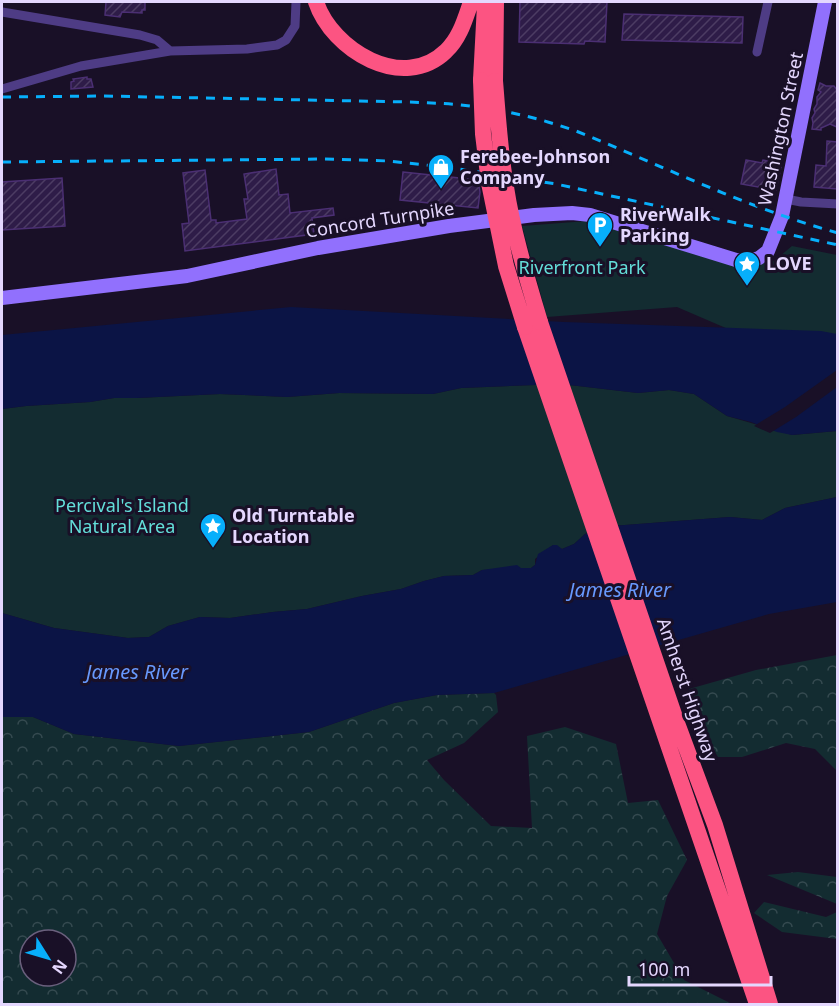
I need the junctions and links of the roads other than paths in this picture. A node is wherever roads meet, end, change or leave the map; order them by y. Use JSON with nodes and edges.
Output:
{"nodes":[{"id":1,"x":296,"y":2,"type":"edge"},
{"id":2,"x":316,"y":2,"type":"edge"},
{"id":3,"x":471,"y":2,"type":"edge"},
{"id":4,"x":485,"y":2,"type":"edge"},
{"id":5,"x":496,"y":2,"type":"edge"},
{"id":6,"x":768,"y":2,"type":"edge"},
{"id":7,"x":825,"y":2,"type":"edge"},
{"id":8,"x":2,"y":12,"type":"edge"},
{"id":9,"x":170,"y":51,"type":"junction"},
{"id":10,"x":757,"y":52,"type":"dead end"},
{"id":11,"x":488,"y":81,"type":"junction"},
{"id":12,"x":2,"y":89,"type":"edge"},
{"id":13,"x":786,"y":199,"type":"junction"},
{"id":14,"x":837,"y":204,"type":"edge"},
{"id":15,"x":759,"y":258,"type":"joint"},
{"id":16,"x":2,"y":298,"type":"edge"},
{"id":17,"x":669,"y":725,"type":"junction"},
{"id":18,"x":757,"y":1005,"type":"edge"},
{"id":19,"x":770,"y":1005,"type":"edge"}],
"edges":[{"from":1,"to":9,"type":"street"},
{"from":2,"to":3,"type":"highway"},
{"from":4,"to":11,"type":"highway"},
{"from":5,"to":11,"type":"highway"},
{"from":6,"to":10,"type":"street"},
{"from":7,"to":13,"type":"street","name":"Washington Street"},
{"from":8,"to":9,"type":"street"},
{"from":9,"to":12,"type":"street"},
{"from":11,"to":17,"type":"highway","name":"Amherst Highway","bridge":true},
{"from":13,"to":14,"type":"street"},
{"from":13,"to":15,"type":"street","name":"Washington Street"},
{"from":15,"to":16,"type":"street","name":"Concord Turnpike"},
{"from":17,"to":18,"type":"highway","name":"Amherst Highway"},
{"from":17,"to":19,"type":"highway","name":"Amherst Highway"}]}
